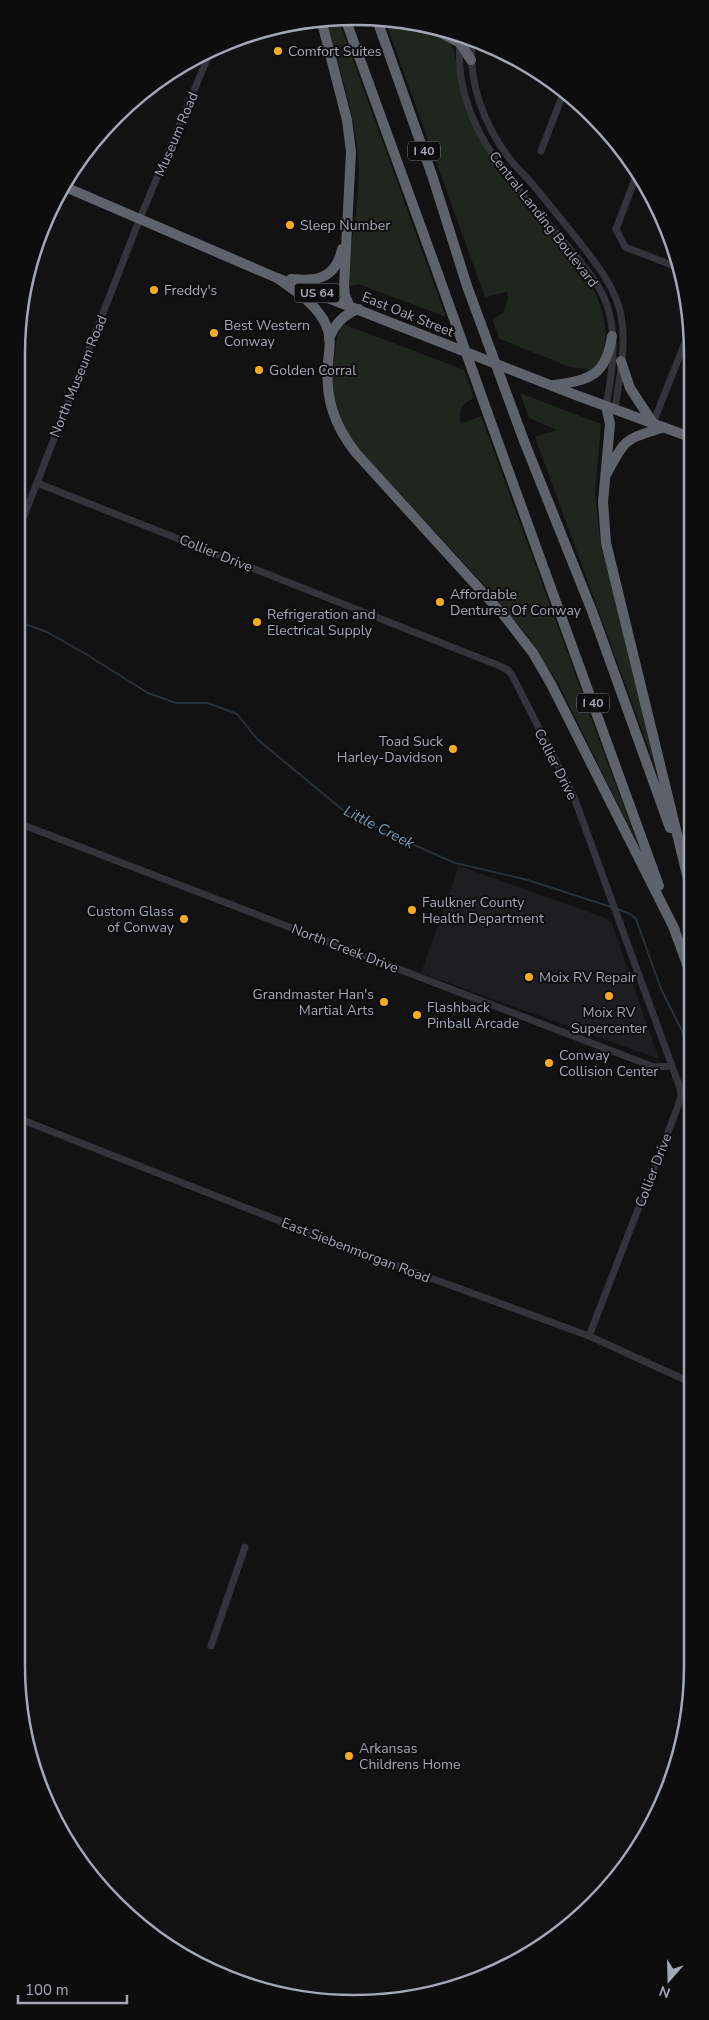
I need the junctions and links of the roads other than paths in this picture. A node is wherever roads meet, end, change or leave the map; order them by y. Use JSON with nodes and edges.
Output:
{"nodes":[{"id":1,"x":348,"y":25,"type":"edge"},
{"id":2,"x":379,"y":26,"type":"edge"},
{"id":3,"x":323,"y":27,"type":"edge"},
{"id":4,"x":460,"y":42,"type":"edge"},
{"id":5,"x":462,"y":43,"type":"edge"},
{"id":6,"x":472,"y":46,"type":"edge"},
{"id":7,"x":208,"y":60,"type":"edge"},
{"id":8,"x":471,"y":60,"type":"junction"},
{"id":9,"x":561,"y":98,"type":"edge"},
{"id":10,"x":541,"y":150,"type":"dead end"},
{"id":11,"x":634,"y":181,"type":"edge"},
{"id":12,"x":70,"y":189,"type":"edge"},
{"id":13,"x":348,"y":216,"type":"junction"},
{"id":14,"x":140,"y":218,"type":"junction"},
{"id":15,"x":672,"y":265,"type":"edge"},
{"id":16,"x":277,"y":278,"type":"junction"},
{"id":17,"x":354,"y":307,"type":"junction"},
{"id":18,"x":612,"y":336,"type":"junction"},
{"id":19,"x":329,"y":339,"type":"junction"},
{"id":20,"x":684,"y":346,"type":"edge"},
{"id":21,"x":621,"y":360,"type":"junction"},
{"id":22,"x":551,"y":386,"type":"junction"},
{"id":23,"x":610,"y":408,"type":"junction"},
{"id":24,"x":653,"y":423,"type":"junction"},
{"id":25,"x":664,"y":427,"type":"junction"},
{"id":26,"x":684,"y":435,"type":"edge"},
{"id":27,"x":605,"y":476,"type":"junction"},
{"id":28,"x":36,"y":483,"type":"junction"},
{"id":29,"x":25,"y":513,"type":"edge"},
{"id":30,"x":25,"y":826,"type":"edge"},
{"id":31,"x":684,"y":859,"type":"edge"},
{"id":32,"x":684,"y":866,"type":"edge"},
{"id":33,"x":675,"y":930,"type":"junction"},
{"id":34,"x":684,"y":955,"type":"edge"},
{"id":35,"x":672,"y":1066,"type":"junction"},
{"id":36,"x":25,"y":1121,"type":"edge"},
{"id":37,"x":589,"y":1336,"type":"junction"},
{"id":38,"x":684,"y":1379,"type":"edge"},
{"id":39,"x":245,"y":1547,"type":"dead end"},
{"id":40,"x":211,"y":1646,"type":"dead end"}],
"edges":[{"from":1,"to":33,"type":"highway","number":"I 40","bridge":true},
{"from":2,"to":32,"type":"highway","number":"I 40","bridge":true},
{"from":3,"to":13,"type":"highway"},
{"from":4,"to":18,"type":"street","name":"Central Landing Boulevard"},
{"from":5,"to":8,"type":"highway"},
{"from":6,"to":8,"type":"street","name":"Central Landing Boulevard"},
{"from":7,"to":14,"type":"street","name":"Museum Road"},
{"from":8,"to":21,"type":"street","name":"Central Landing Boulevard"},
{"from":9,"to":10,"type":"street"},
{"from":11,"to":15,"type":"street"},
{"from":12,"to":14,"type":"highway","name":"East Oak Street","number":"US 64"},
{"from":13,"to":16,"type":"highway"},
{"from":13,"to":17,"type":"highway"},
{"from":14,"to":16,"type":"highway","name":"East Oak Street","number":"US 64"},
{"from":14,"to":28,"type":"street","name":"North Museum Road"},
{"from":16,"to":17,"type":"highway","name":"East Oak Street","number":"US 64"},
{"from":16,"to":19,"type":"highway"},
{"from":17,"to":19,"type":"highway"},
{"from":17,"to":22,"type":"highway","name":"East Oak Street","number":"US 64"},
{"from":18,"to":22,"type":"highway"},
{"from":18,"to":23,"type":"street","name":"Central Landing Boulevard"},
{"from":19,"to":33,"type":"highway"},
{"from":20,"to":24,"type":"street"},
{"from":21,"to":23,"type":"street","name":"Central Landing Boulevard"},
{"from":21,"to":24,"type":"highway"},
{"from":22,"to":23,"type":"highway","name":"East Oak Street","number":"US 64"},
{"from":23,"to":24,"type":"highway","name":"East Oak Street","number":"US 64"},
{"from":23,"to":27,"type":"highway"},
{"from":24,"to":25,"type":"highway","name":"East Oak Street","number":"US 64"},
{"from":25,"to":26,"type":"highway","name":"East Oak Street","number":"US 64"},
{"from":25,"to":27,"type":"highway"},
{"from":27,"to":31,"type":"highway"},
{"from":28,"to":29,"type":"street","name":"North Museum Road"},
{"from":28,"to":35,"type":"street","name":"Collier Drive"},
{"from":30,"to":35,"type":"street","name":"North Creek Drive"},
{"from":33,"to":34,"type":"highway","number":"I 40"},
{"from":35,"to":37,"type":"street","name":"Collier Drive"},
{"from":36,"to":37,"type":"street","name":"East Siebenmorgan Road"},
{"from":37,"to":38,"type":"street","name":"East Siebenmorgan Road"},
{"from":39,"to":40,"type":"street"}]}
